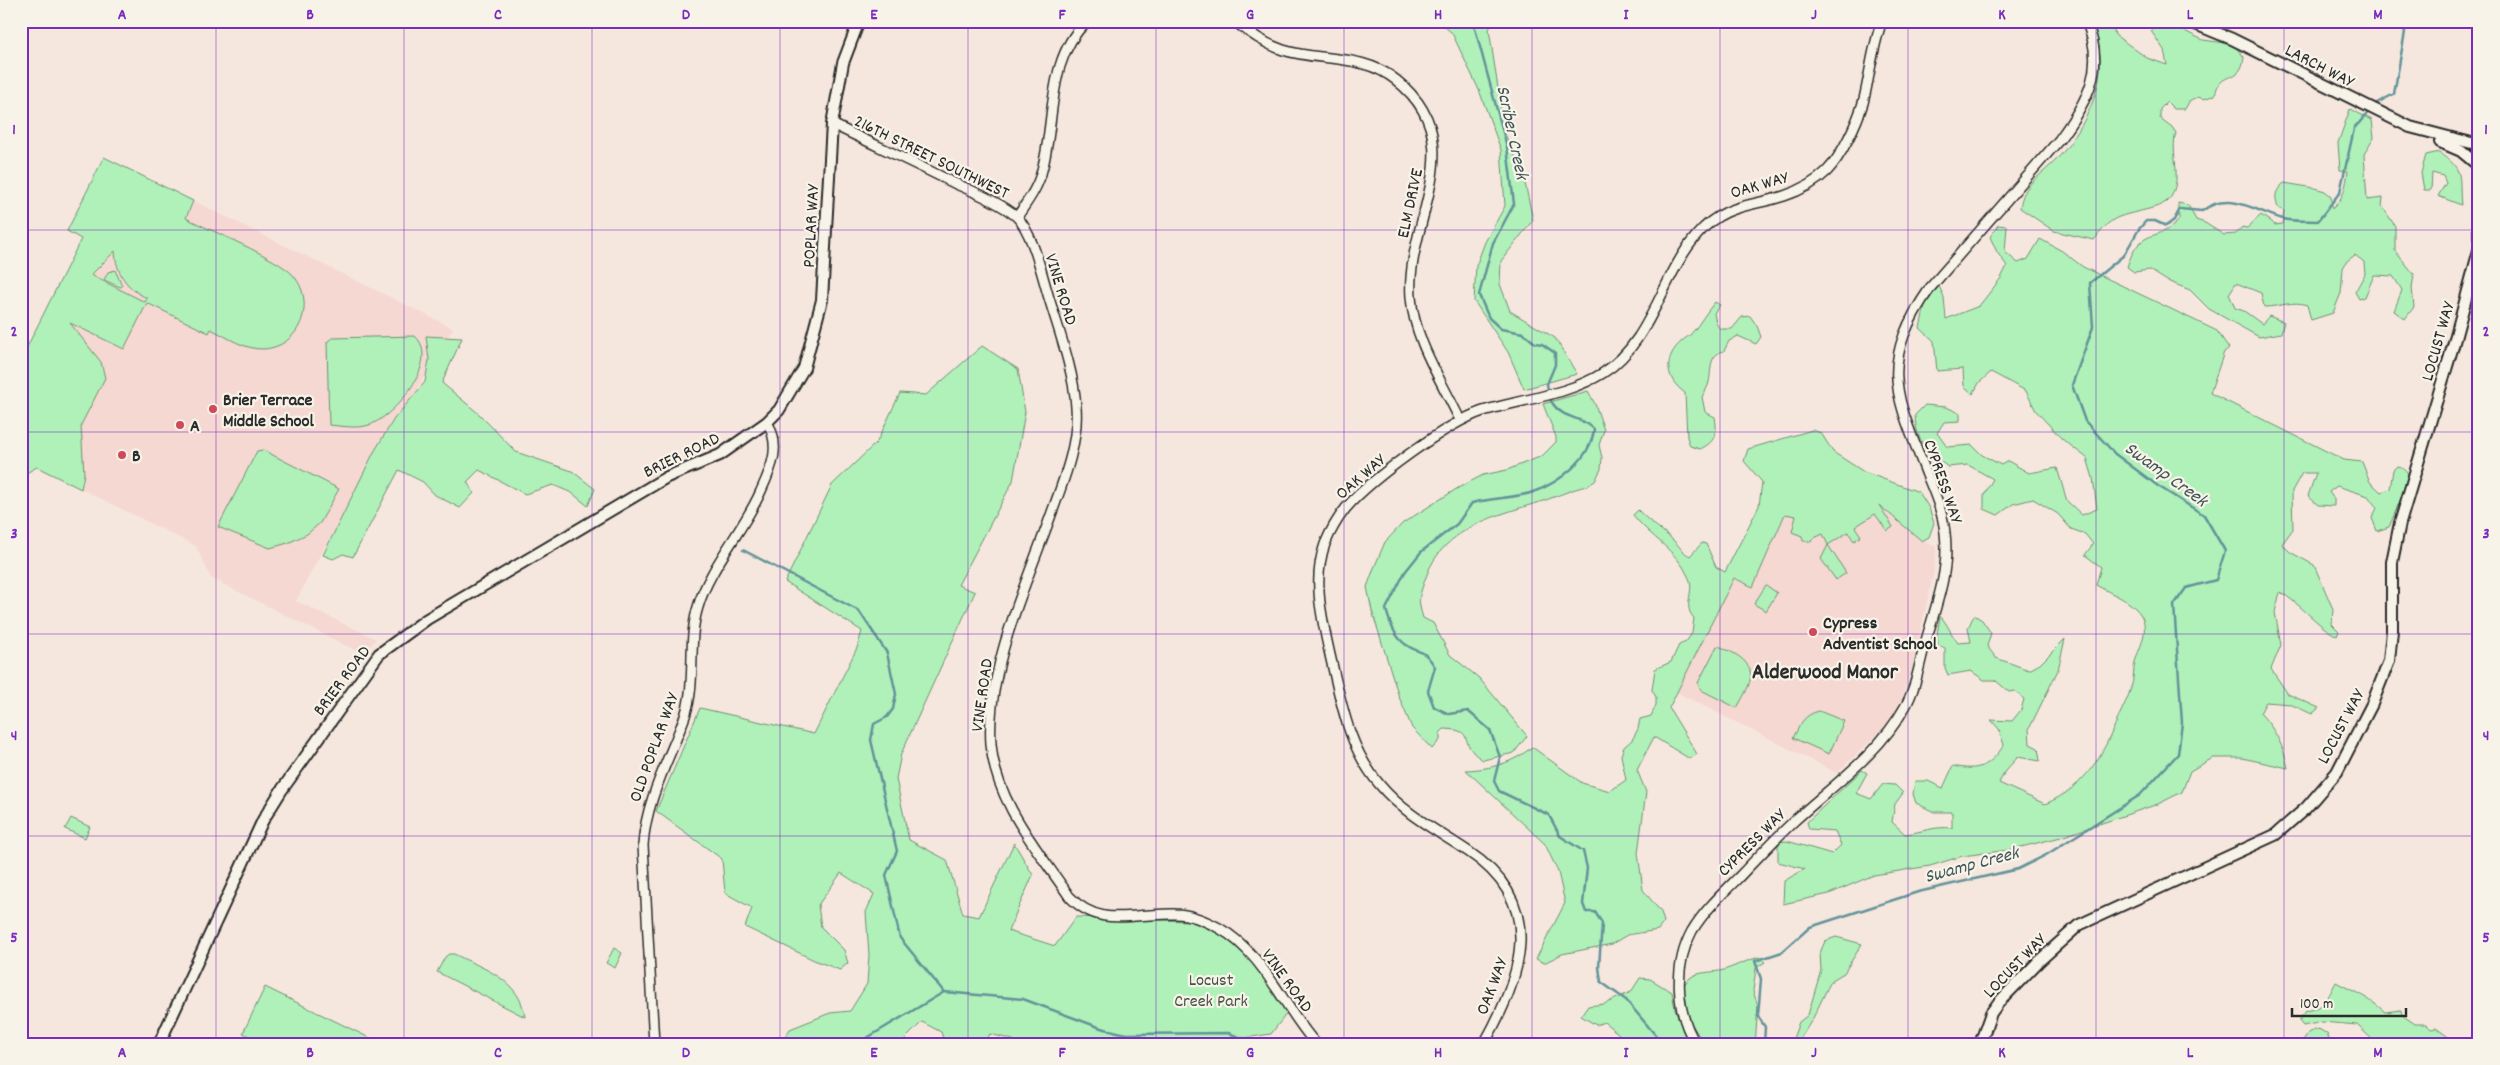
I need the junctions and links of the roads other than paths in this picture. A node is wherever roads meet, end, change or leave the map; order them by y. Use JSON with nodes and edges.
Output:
{"nodes":[{"id":1,"x":859,"y":21,"type":"edge"},
{"id":2,"x":1087,"y":21,"type":"edge"},
{"id":3,"x":1234,"y":21,"type":"edge"},
{"id":4,"x":1882,"y":21,"type":"edge"},
{"id":5,"x":2086,"y":21,"type":"edge"},
{"id":6,"x":2188,"y":21,"type":"edge"},
{"id":7,"x":832,"y":124,"type":"junction"},
{"id":8,"x":2410,"y":127,"type":"junction"},
{"id":9,"x":2479,"y":145,"type":"edge"},
{"id":10,"x":2479,"y":166,"type":"edge"},
{"id":11,"x":1017,"y":217,"type":"junction"},
{"id":12,"x":2479,"y":223,"type":"edge"},
{"id":13,"x":2479,"y":237,"type":"edge"},
{"id":14,"x":2479,"y":250,"type":"edge"},
{"id":15,"x":1460,"y":420,"type":"junction"},
{"id":16,"x":767,"y":422,"type":"junction"},
{"id":17,"x":159,"y":1044,"type":"edge"},
{"id":18,"x":654,"y":1044,"type":"edge"},
{"id":19,"x":1316,"y":1044,"type":"edge"},
{"id":20,"x":1484,"y":1044,"type":"edge"},
{"id":21,"x":1696,"y":1044,"type":"edge"},
{"id":22,"x":1980,"y":1044,"type":"edge"}],
"edges":[{"from":1,"to":7,"type":"main road","name":"POPLAR WAY"},
{"from":2,"to":11,"type":"street"},
{"from":3,"to":15,"type":"street","name":"ELM DRIVE"},
{"from":4,"to":15,"type":"street","name":"OAK WAY"},
{"from":5,"to":21,"type":"street","name":"CYPRESS WAY"},
{"from":6,"to":8,"type":"main road","name":"LARCH WAY"},
{"from":7,"to":11,"type":"street","name":"216TH STREET SOUTHWEST"},
{"from":7,"to":16,"type":"main road","name":"POPLAR WAY"},
{"from":8,"to":9,"type":"main road","name":"LARCH WAY"},
{"from":8,"to":10,"type":"main road","name":"LARCH WAY"},
{"from":11,"to":19,"type":"street","name":"VINE ROAD"},
{"from":12,"to":13,"type":"main road"},
{"from":14,"to":22,"type":"main road","name":"LOCUST WAY"},
{"from":15,"to":20,"type":"street","name":"OAK WAY"},
{"from":16,"to":17,"type":"main road","name":"BRIER ROAD"},
{"from":16,"to":18,"type":"street","name":"OLD POPLAR WAY"}]}
